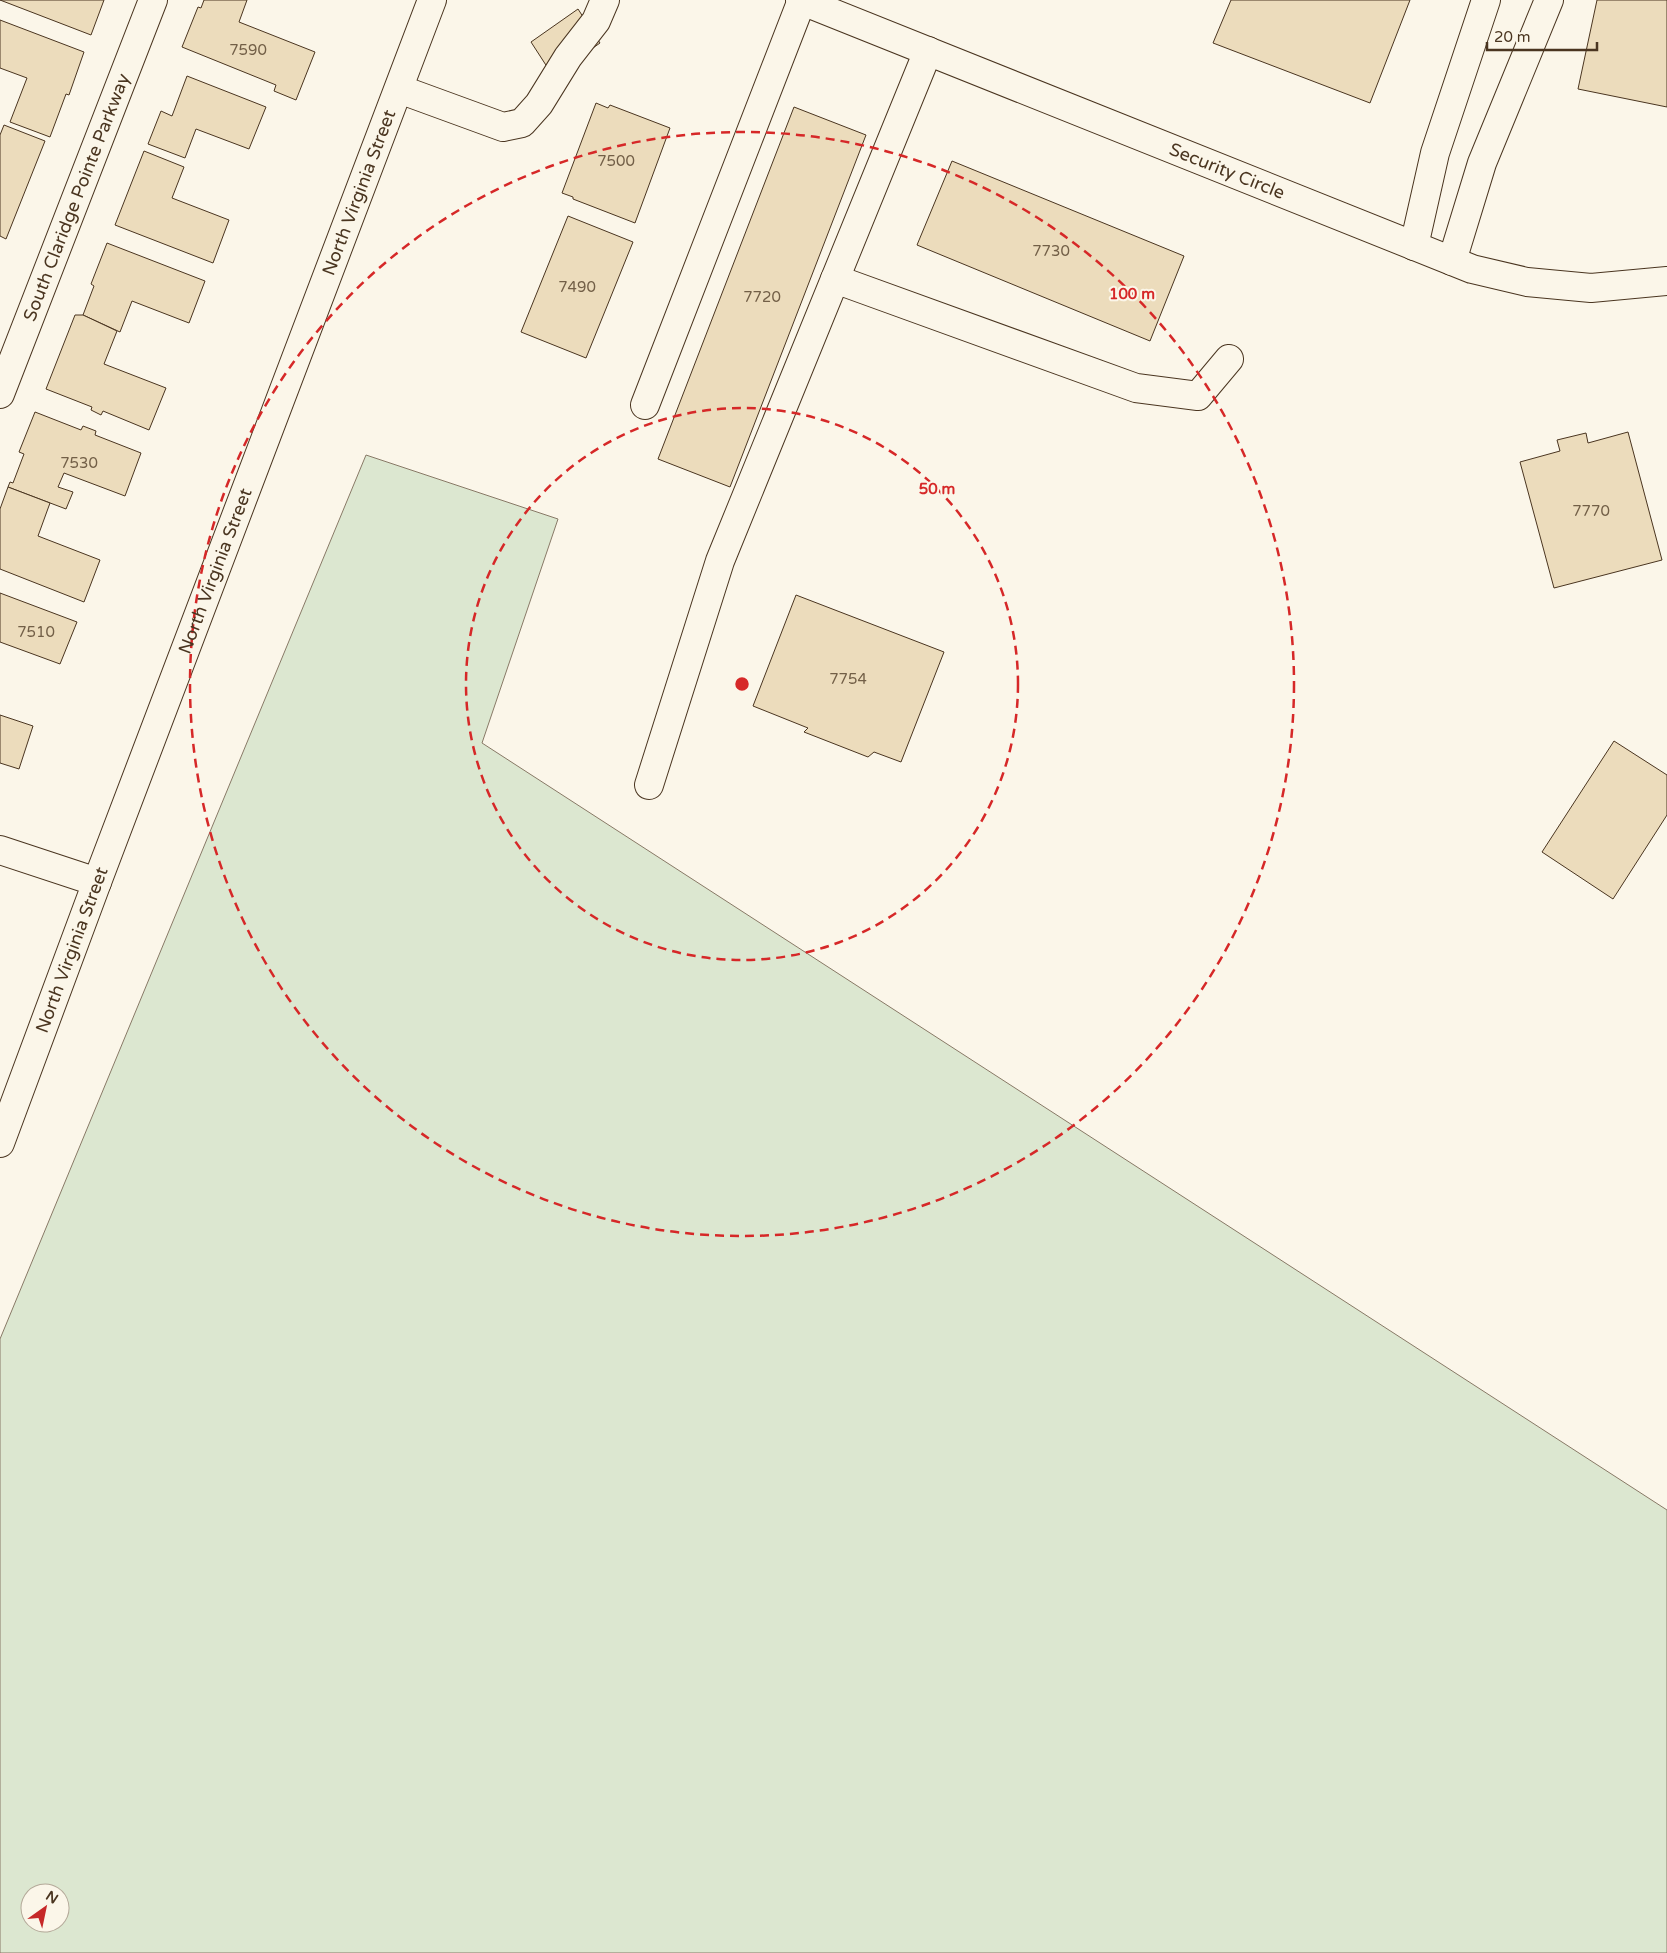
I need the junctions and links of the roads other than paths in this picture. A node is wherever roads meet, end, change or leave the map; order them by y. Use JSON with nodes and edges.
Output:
{"nodes":[{"id":1,"x":153,"y":0,"type":"edge"},
{"id":2,"x":432,"y":0,"type":"edge"},
{"id":3,"x":605,"y":0,"type":"edge"},
{"id":4,"x":801,"y":0,"type":"edge"},
{"id":5,"x":1486,"y":0,"type":"edge"},
{"id":6,"x":1549,"y":0,"type":"edge"},
{"id":7,"x":928,"y":51,"type":"junction"},
{"id":8,"x":399,"y":89,"type":"junction"},
{"id":9,"x":1414,"y":246,"type":"junction"},
{"id":10,"x":1452,"y":261,"type":"junction"},
{"id":11,"x":835,"y":280,"type":"junction"},
{"id":12,"x":1667,"y":281,"type":"edge"},
{"id":13,"x":1229,"y":359,"type":"dead end"},
{"id":14,"x":0,"y":394,"type":"edge"},
{"id":15,"x":645,"y":405,"type":"dead end"},
{"id":16,"x":649,"y":785,"type":"dead end"},
{"id":17,"x":0,"y":850,"type":"edge"},
{"id":18,"x":97,"y":882,"type":"junction"},
{"id":19,"x":0,"y":1143,"type":"edge"}],
"edges":[{"from":1,"to":14,"type":"main road","name":"South Claridge Pointe Parkway"},
{"from":2,"to":8,"type":"main road","name":"North Virginia Street"},
{"from":3,"to":8,"type":"main road"},
{"from":4,"to":7,"type":"main road","name":"Security Circle"},
{"from":4,"to":15,"type":"main road"},
{"from":5,"to":9,"type":"main road"},
{"from":6,"to":10,"type":"main road"},
{"from":7,"to":9,"type":"main road","name":"Security Circle"},
{"from":7,"to":11,"type":"main road"},
{"from":8,"to":18,"type":"main road","name":"North Virginia Street"},
{"from":9,"to":10,"type":"main road","name":"Security Circle"},
{"from":10,"to":12,"type":"main road","name":"Security Circle"},
{"from":11,"to":13,"type":"main road"},
{"from":11,"to":16,"type":"main road"},
{"from":17,"to":18,"type":"main road"},
{"from":18,"to":19,"type":"main road","name":"North Virginia Street"}]}
